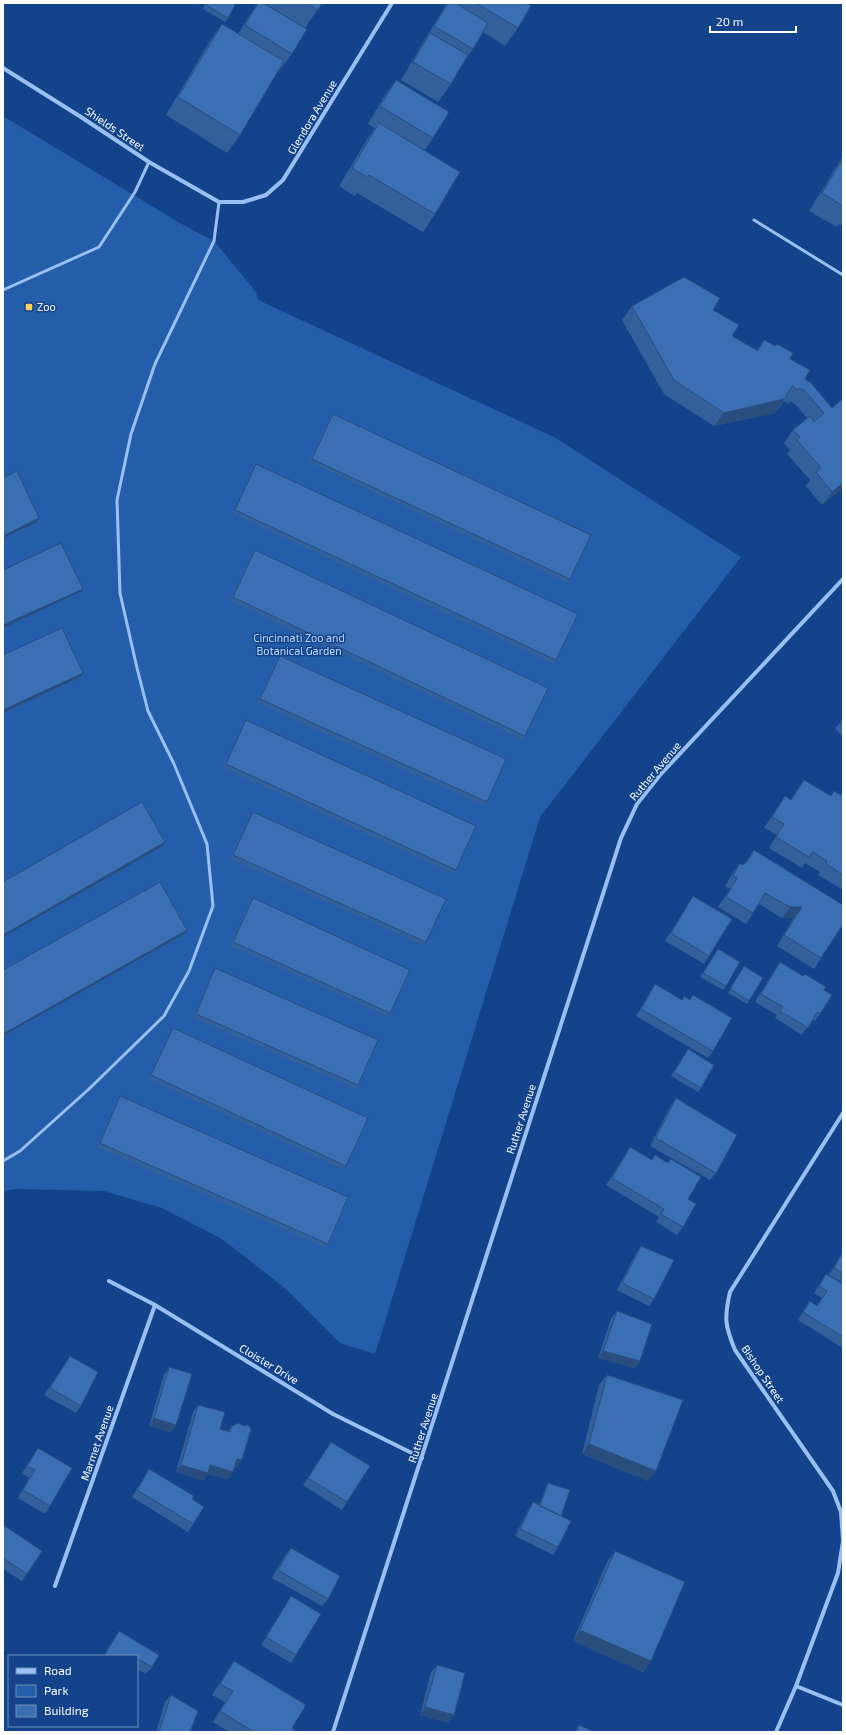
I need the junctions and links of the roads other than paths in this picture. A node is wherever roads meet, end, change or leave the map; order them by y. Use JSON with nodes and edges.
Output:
{"nodes":[{"id":1,"x":392,"y":3,"type":"edge"},
{"id":2,"x":3,"y":68,"type":"edge"},
{"id":3,"x":149,"y":162,"type":"junction"},
{"id":4,"x":219,"y":202,"type":"junction"},
{"id":5,"x":754,"y":220,"type":"dead end"},
{"id":6,"x":843,"y":275,"type":"edge"},
{"id":7,"x":3,"y":290,"type":"edge"},
{"id":8,"x":843,"y":579,"type":"edge"},
{"id":9,"x":843,"y":1113,"type":"edge"},
{"id":10,"x":3,"y":1161,"type":"edge"},
{"id":11,"x":109,"y":1281,"type":"dead end"},
{"id":12,"x":155,"y":1305,"type":"junction"},
{"id":13,"x":422,"y":1458,"type":"junction"},
{"id":14,"x":843,"y":1540,"type":"edge"},
{"id":15,"x":55,"y":1586,"type":"dead end"},
{"id":16,"x":796,"y":1686,"type":"junction"},
{"id":17,"x":843,"y":1705,"type":"edge"},
{"id":18,"x":333,"y":1732,"type":"edge"},
{"id":19,"x":776,"y":1732,"type":"edge"}],
"edges":[{"from":1,"to":4,"type":"street","name":"Glendora Avenue"},
{"from":2,"to":3,"type":"street","name":"Shields Street"},
{"from":3,"to":4,"type":"street","name":"Shields Street"},
{"from":3,"to":7,"type":"lane"},
{"from":4,"to":10,"type":"lane"},
{"from":5,"to":6,"type":"lane"},
{"from":8,"to":13,"type":"street","name":"Ruther Avenue"},
{"from":9,"to":14,"type":"street","name":"Bishop Street"},
{"from":11,"to":12,"type":"street","name":"Cloister Drive"},
{"from":12,"to":13,"type":"street","name":"Cloister Drive"},
{"from":12,"to":15,"type":"street","name":"Marmet Avenue"},
{"from":13,"to":18,"type":"street","name":"Ruther Avenue"},
{"from":14,"to":16,"type":"street","name":"Bishop Street"},
{"from":16,"to":17,"type":"street"},
{"from":16,"to":19,"type":"street","name":"Bishop Street"}]}
